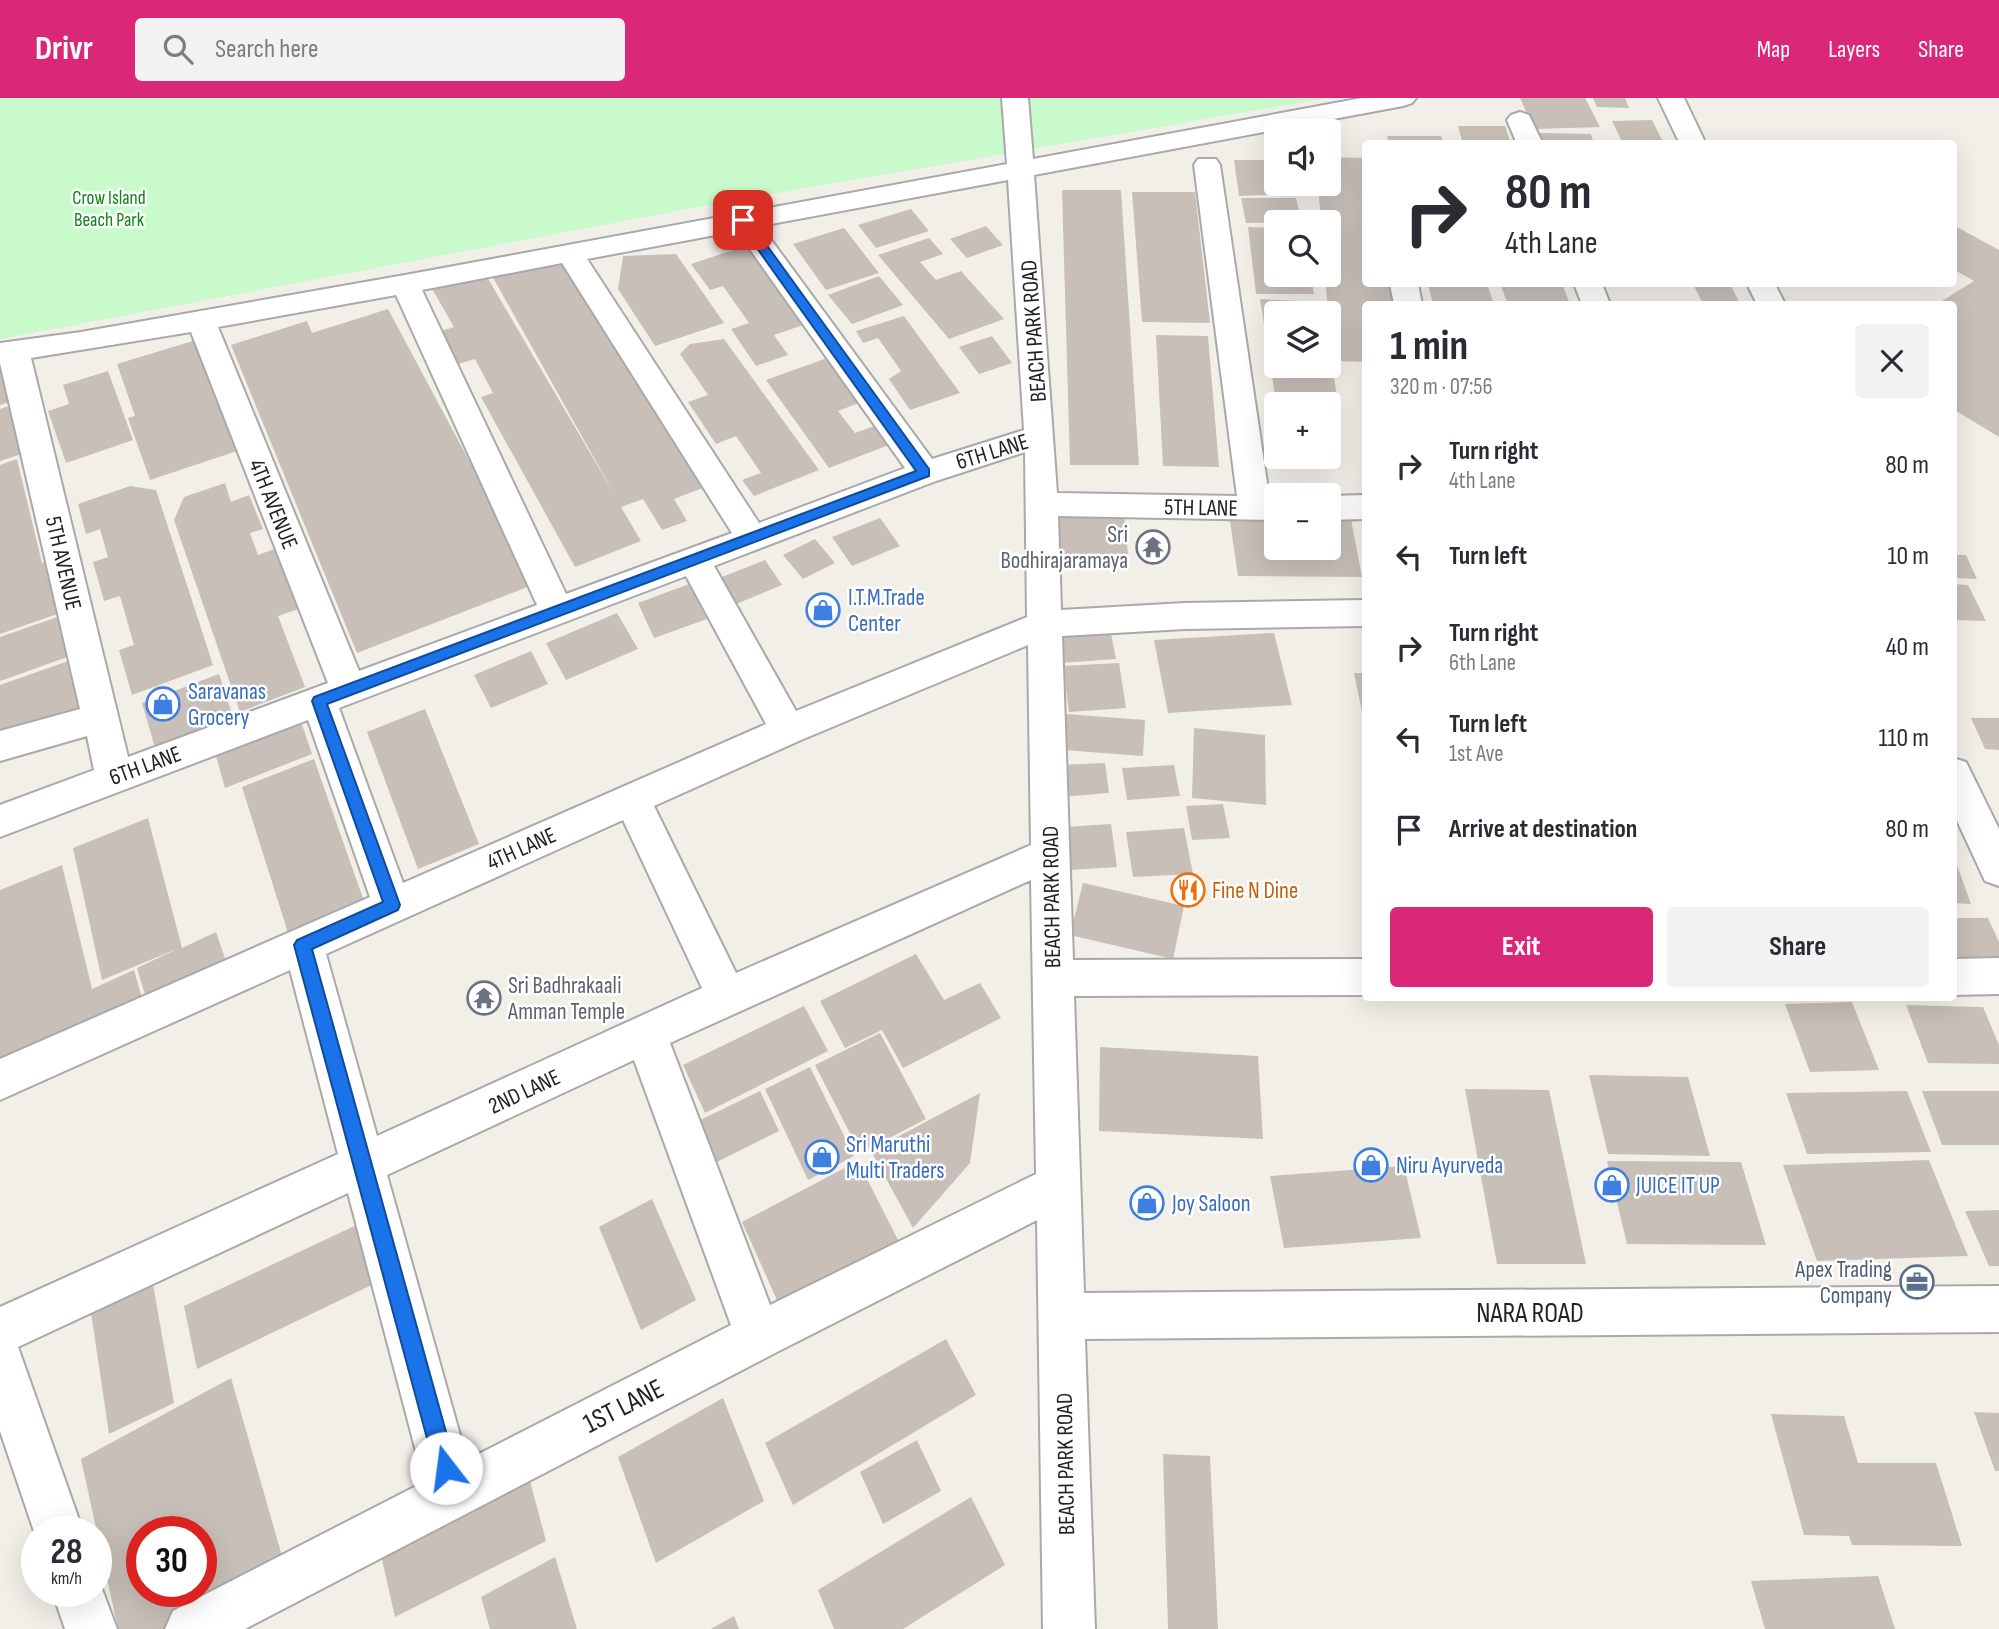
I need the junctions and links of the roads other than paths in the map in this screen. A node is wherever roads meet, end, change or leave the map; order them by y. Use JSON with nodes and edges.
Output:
{"nodes":[{"id":1,"x":1015,"y":98,"type":"edge"},
{"id":2,"x":1403,"y":98,"type":"edge"},
{"id":3,"x":1671,"y":98,"type":"edge"},
{"id":4,"x":1691,"y":140,"type":"edge"},
{"id":5,"x":1207,"y":165,"type":"dead end"},
{"id":6,"x":1021,"y":167,"type":"junction"},
{"id":7,"x":743,"y":220,"type":"junction"},
{"id":8,"x":568,"y":252,"type":"junction"},
{"id":9,"x":405,"y":284,"type":"junction"},
{"id":10,"x":200,"y":319,"type":"junction"},
{"id":11,"x":7,"y":351,"type":"edge"},
{"id":12,"x":1040,"y":436,"type":"junction"},
{"id":13,"x":925,"y":472,"type":"junction"},
{"id":14,"x":1264,"y":496,"type":"edge"},
{"id":15,"x":1041,"y":504,"type":"junction"},
{"id":16,"x":1362,"y":507,"type":"edge"},
{"id":17,"x":1264,"y":508,"type":"edge"},
{"id":18,"x":1341,"y":508,"type":"edge"},
{"id":19,"x":751,"y":538,"type":"junction"},
{"id":20,"x":694,"y":560,"type":"junction"},
{"id":21,"x":557,"y":611,"type":"junction"},
{"id":22,"x":1362,"y":613,"type":"edge"},
{"id":23,"x":1044,"y":624,"type":"junction"},
{"id":24,"x":334,"y":695,"type":"junction"},
{"id":25,"x":101,"y":718,"type":"junction"},
{"id":26,"x":788,"y":730,"type":"junction"},
{"id":27,"x":0,"y":746,"type":"edge"},
{"id":28,"x":114,"y":776,"type":"junction"},
{"id":29,"x":1957,"y":781,"type":"edge"},
{"id":30,"x":632,"y":799,"type":"junction"},
{"id":31,"x":0,"y":821,"type":"edge"},
{"id":32,"x":1050,"y":854,"type":"junction"},
{"id":33,"x":1999,"y":869,"type":"edge"},
{"id":34,"x":392,"y":905,"type":"junction"},
{"id":35,"x":303,"y":945,"type":"junction"},
{"id":36,"x":1957,"y":976,"type":"edge"},
{"id":37,"x":1999,"y":976,"type":"edge"},
{"id":38,"x":1362,"y":977,"type":"edge"},
{"id":39,"x":1053,"y":978,"type":"junction"},
{"id":40,"x":727,"y":997,"type":"junction"},
{"id":41,"x":646,"y":1035,"type":"junction"},
{"id":42,"x":0,"y":1080,"type":"edge"},
{"id":43,"x":363,"y":1164,"type":"junction"},
{"id":44,"x":1058,"y":1186,"type":"junction"},
{"id":45,"x":1999,"y":1308,"type":"edge"},
{"id":46,"x":1061,"y":1316,"type":"junction"},
{"id":47,"x":0,"y":1331,"type":"edge"},
{"id":48,"x":758,"y":1336,"type":"junction"},
{"id":49,"x":0,"y":1359,"type":"edge"},
{"id":50,"x":452,"y":1493,"type":"junction"},
{"id":51,"x":53,"y":1516,"type":"edge"},
{"id":52,"x":83,"y":1607,"type":"edge"},
{"id":53,"x":91,"y":1629,"type":"edge"},
{"id":54,"x":191,"y":1629,"type":"edge"},
{"id":55,"x":1069,"y":1629,"type":"edge"}],
"edges":[{"from":1,"to":6,"type":"street","name":"BEACH PARK ROAD"},
{"from":2,"to":6,"type":"street"},
{"from":3,"to":4,"type":"street"},
{"from":5,"to":14,"type":"street"},
{"from":6,"to":7,"type":"street"},
{"from":6,"to":12,"type":"street","name":"BEACH PARK ROAD"},
{"from":7,"to":8,"type":"street"},
{"from":7,"to":13,"type":"street"},
{"from":8,"to":9,"type":"street"},
{"from":8,"to":19,"type":"street"},
{"from":9,"to":10,"type":"street"},
{"from":9,"to":21,"type":"street"},
{"from":10,"to":11,"type":"street"},
{"from":10,"to":24,"type":"street","name":"4TH AVENUE"},
{"from":11,"to":25,"type":"street","name":"5TH AVENUE"},
{"from":12,"to":13,"type":"street","name":"6TH LANE"},
{"from":12,"to":15,"type":"street","name":"BEACH PARK ROAD"},
{"from":13,"to":19,"type":"street","name":"6TH LANE"},
{"from":15,"to":17,"type":"street","name":"5TH LANE"},
{"from":15,"to":23,"type":"street","name":"BEACH PARK ROAD"},
{"from":16,"to":18,"type":"street"},
{"from":19,"to":20,"type":"street","name":"6TH LANE"},
{"from":20,"to":21,"type":"street","name":"6TH LANE"},
{"from":20,"to":26,"type":"street"},
{"from":21,"to":24,"type":"street","name":"6TH LANE"},
{"from":22,"to":23,"type":"street","name":"4TH LANE"},
{"from":23,"to":26,"type":"street","name":"4TH LANE"},
{"from":23,"to":32,"type":"street","name":"BEACH PARK ROAD"},
{"from":24,"to":28,"type":"street","name":"6TH LANE"},
{"from":24,"to":34,"type":"street","name":"4TH AVENUE"},
{"from":25,"to":27,"type":"street"},
{"from":25,"to":28,"type":"street","name":"5TH AVENUE"},
{"from":26,"to":30,"type":"street","name":"4TH LANE"},
{"from":28,"to":31,"type":"street","name":"6TH LANE"},
{"from":29,"to":33,"type":"street"},
{"from":30,"to":34,"type":"street","name":"4TH LANE"},
{"from":30,"to":40,"type":"street"},
{"from":32,"to":39,"type":"street","name":"BEACH PARK ROAD"},
{"from":32,"to":40,"type":"street","name":"2ND LANE"},
{"from":34,"to":35,"type":"street","name":"4TH LANE"},
{"from":35,"to":42,"type":"street","name":"4TH LANE"},
{"from":35,"to":43,"type":"street"},
{"from":36,"to":37,"type":"street"},
{"from":38,"to":39,"type":"street"},
{"from":39,"to":44,"type":"street","name":"BEACH PARK ROAD"},
{"from":40,"to":41,"type":"street","name":"2ND LANE"},
{"from":41,"to":43,"type":"street","name":"2ND LANE"},
{"from":41,"to":48,"type":"street"},
{"from":43,"to":47,"type":"street","name":"2ND LANE"},
{"from":43,"to":50,"type":"street"},
{"from":44,"to":46,"type":"street","name":"BEACH PARK ROAD"},
{"from":44,"to":48,"type":"street","name":"1ST LANE"},
{"from":45,"to":46,"type":"street","name":"NARA ROAD"},
{"from":46,"to":55,"type":"street","name":"BEACH PARK ROAD"},
{"from":48,"to":50,"type":"street","name":"1ST LANE"},
{"from":49,"to":51,"type":"street"},
{"from":50,"to":54,"type":"street","name":"1ST LANE"},
{"from":52,"to":53,"type":"street"}]}
